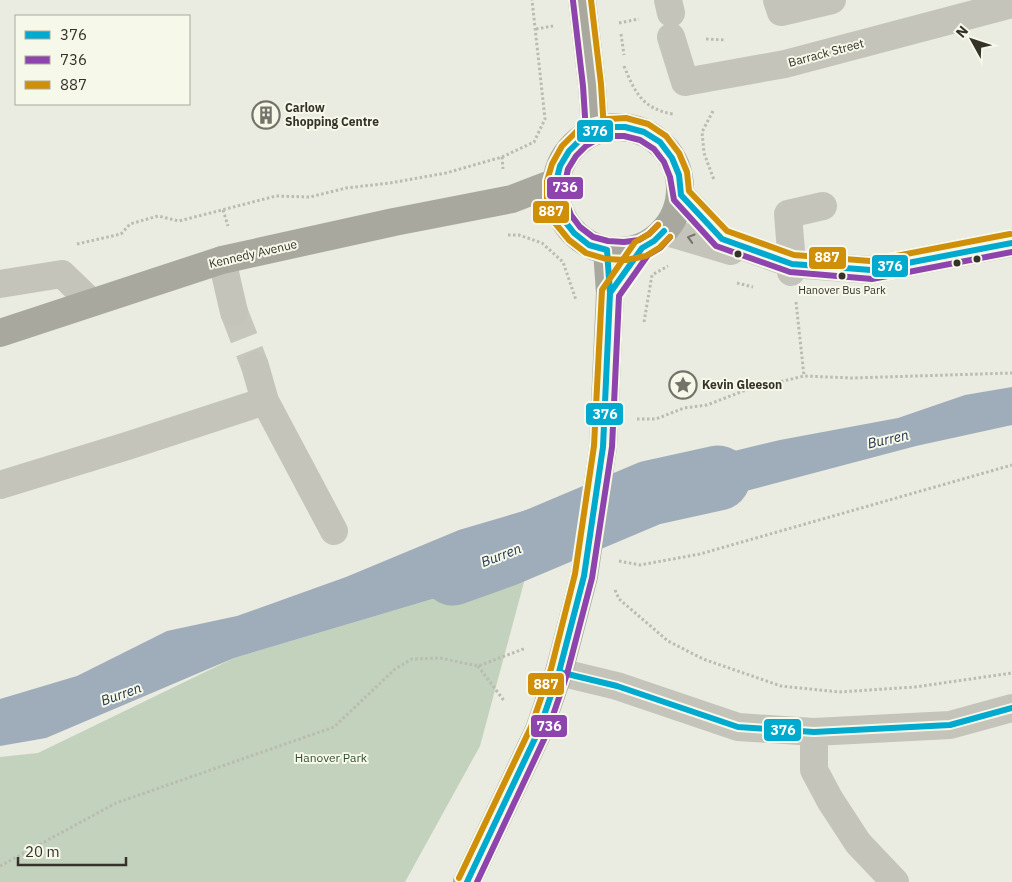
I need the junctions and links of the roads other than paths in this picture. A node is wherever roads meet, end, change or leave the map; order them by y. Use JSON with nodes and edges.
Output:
{"nodes":[{"id":1,"x":582,"y":0,"type":"edge"},
{"id":2,"x":777,"y":0,"type":"edge"},
{"id":3,"x":832,"y":0,"type":"edge"},
{"id":4,"x":1012,"y":4,"type":"edge"},
{"id":5,"x":670,"y":17,"type":"edge"},
{"id":6,"x":592,"y":85,"type":"junction"},
{"id":7,"x":625,"y":127,"type":"junction"},
{"id":8,"x":596,"y":131,"type":"junction"},
{"id":9,"x":556,"y":182,"type":"junction"},
{"id":10,"x":681,"y":195,"type":"junction"},
{"id":11,"x":512,"y":198,"type":"junction"},
{"id":12,"x":823,"y":206,"type":"dead end"},
{"id":13,"x":563,"y":219,"type":"junction"},
{"id":14,"x":664,"y":231,"type":"junction"},
{"id":15,"x":1012,"y":243,"type":"edge"},
{"id":16,"x":642,"y":248,"type":"junction"},
{"id":17,"x":607,"y":250,"type":"junction"},
{"id":18,"x":222,"y":260,"type":"junction"},
{"id":19,"x":1012,"y":260,"type":"edge"},
{"id":20,"x":793,"y":278,"type":"junction"},
{"id":21,"x":0,"y":284,"type":"edge"},
{"id":22,"x":610,"y":293,"type":"junction"},
{"id":23,"x":92,"y":302,"type":"junction"},
{"id":24,"x":234,"y":312,"type":"tunnel mouth"},
{"id":25,"x":0,"y":333,"type":"edge"},
{"id":26,"x":255,"y":366,"type":"tunnel mouth"},
{"id":27,"x":266,"y":401,"type":"junction"},
{"id":28,"x":0,"y":485,"type":"edge"},
{"id":29,"x":334,"y":531,"type":"dead end"},
{"id":30,"x":559,"y":672,"type":"junction"},
{"id":31,"x":1012,"y":708,"type":"edge"},
{"id":32,"x":814,"y":732,"type":"junction"},
{"id":33,"x":467,"y":882,"type":"edge"},
{"id":34,"x":895,"y":882,"type":"edge"}],
"edges":[{"from":1,"to":6,"type":"main road"},
{"from":2,"to":3,"type":"street"},
{"from":4,"to":5,"type":"street","name":"Barrack Street"},
{"from":6,"to":7,"type":"main road"},
{"from":6,"to":8,"type":"main road"},
{"from":7,"to":8,"type":"main road"},
{"from":7,"to":10,"type":"main road"},
{"from":8,"to":9,"type":"main road"},
{"from":9,"to":11,"type":"main road","name":"Kennedy Avenue"},
{"from":9,"to":13,"type":"main road"},
{"from":10,"to":14,"type":"main road"},
{"from":10,"to":20,"type":"street"},
{"from":11,"to":13,"type":"main road"},
{"from":11,"to":18,"type":"main road","name":"Kennedy Avenue"},
{"from":12,"to":20,"type":"street"},
{"from":13,"to":17,"type":"main road"},
{"from":14,"to":16,"type":"main road"},
{"from":20,"to":14,"type":"street","one_way":true},
{"from":15,"to":20,"type":"street"},
{"from":16,"to":17,"type":"main road"},
{"from":16,"to":22,"type":"main road"},
{"from":17,"to":22,"type":"main road"},
{"from":18,"to":23,"type":"main road","name":"Kennedy Avenue"},
{"from":18,"to":24,"type":"street"},
{"from":19,"to":20,"type":"street"},
{"from":21,"to":23,"type":"street"},
{"from":22,"to":30,"type":"main road"},
{"from":23,"to":25,"type":"main road","name":"Kennedy Avenue"},
{"from":26,"to":27,"type":"street"},
{"from":27,"to":28,"type":"street"},
{"from":27,"to":29,"type":"street"},
{"from":30,"to":32,"type":"street"},
{"from":30,"to":33,"type":"main road"},
{"from":31,"to":32,"type":"street"},
{"from":32,"to":34,"type":"street"}]}
